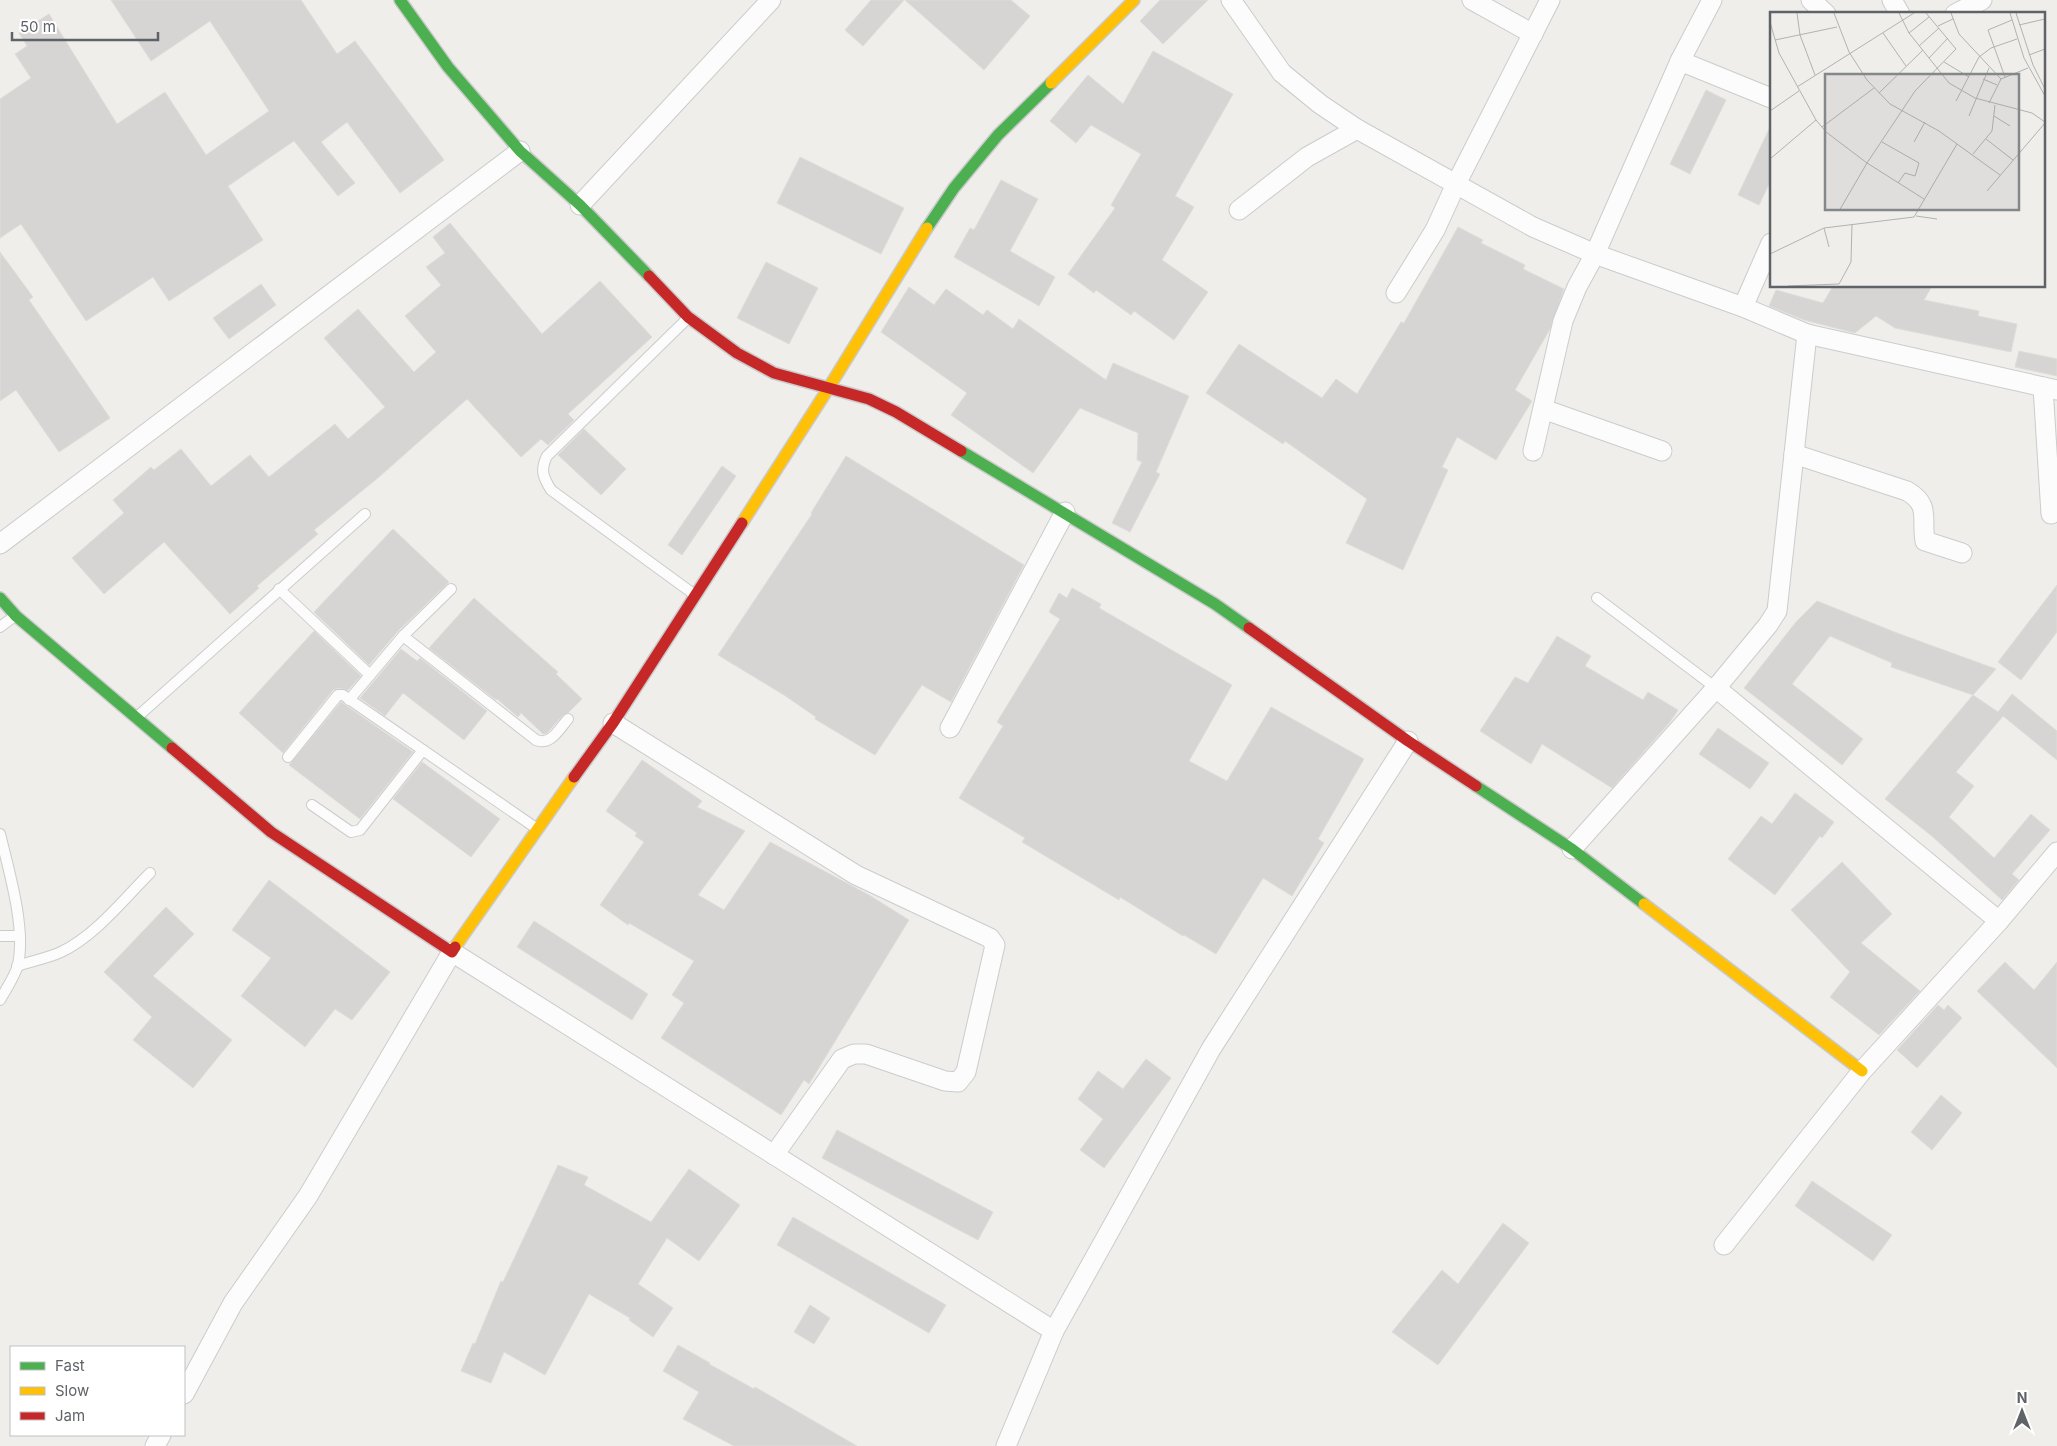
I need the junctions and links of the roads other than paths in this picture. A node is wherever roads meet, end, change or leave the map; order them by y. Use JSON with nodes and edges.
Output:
{"nodes":[{"id":1,"x":400,"y":0,"type":"edge"},
{"id":2,"x":771,"y":0,"type":"edge"},
{"id":3,"x":1134,"y":0,"type":"edge"},
{"id":4,"x":1231,"y":0,"type":"edge"},
{"id":5,"x":1472,"y":0,"type":"edge"},
{"id":6,"x":1550,"y":0,"type":"edge"},
{"id":7,"x":1712,"y":0,"type":"edge"},
{"id":8,"x":1811,"y":0,"type":"edge"},
{"id":9,"x":1892,"y":0,"type":"edge"},
{"id":10,"x":1982,"y":0,"type":"edge"},
{"id":11,"x":1824,"y":12,"type":"edge"},
{"id":12,"x":1899,"y":12,"type":"edge"},
{"id":13,"x":1959,"y":12,"type":"edge"},
{"id":14,"x":1533,"y":34,"type":"junction"},
{"id":15,"x":1680,"y":61,"type":"junction"},
{"id":16,"x":1770,"y":98,"type":"edge"},
{"id":17,"x":1357,"y":129,"type":"junction"},
{"id":18,"x":520,"y":151,"type":"junction"},
{"id":19,"x":1456,"y":184,"type":"junction"},
{"id":20,"x":580,"y":205,"type":"junction"},
{"id":21,"x":1239,"y":210,"type":"dead end"},
{"id":22,"x":1770,"y":244,"type":"edge"},
{"id":23,"x":1595,"y":254,"type":"junction"},
{"id":24,"x":1396,"y":293,"type":"dead end"},
{"id":25,"x":1743,"y":307,"type":"junction"},
{"id":26,"x":688,"y":317,"type":"junction"},
{"id":27,"x":1807,"y":334,"type":"junction"},
{"id":28,"x":828,"y":389,"type":"junction"},
{"id":29,"x":2050,"y":389,"type":"edge"},
{"id":30,"x":1543,"y":409,"type":"junction"},
{"id":31,"x":1533,"y":451,"type":"dead end"},
{"id":32,"x":1662,"y":451,"type":"dead end"},
{"id":33,"x":1794,"y":454,"type":"junction"},
{"id":34,"x":1065,"y":512,"type":"junction"},
{"id":35,"x":365,"y":514,"type":"dead end"},
{"id":36,"x":2052,"y":514,"type":"dead end"},
{"id":37,"x":0,"y":544,"type":"edge"},
{"id":38,"x":1962,"y":553,"type":"dead end"},
{"id":39,"x":279,"y":589,"type":"junction"},
{"id":40,"x":451,"y":589,"type":"dead end"},
{"id":41,"x":696,"y":595,"type":"junction"},
{"id":42,"x":0,"y":598,"type":"edge"},
{"id":43,"x":1597,"y":598,"type":"dead end"},
{"id":44,"x":16,"y":616,"type":"junction"},
{"id":45,"x":0,"y":627,"type":"edge"},
{"id":46,"x":403,"y":636,"type":"junction"},
{"id":47,"x":370,"y":675,"type":"junction"},
{"id":48,"x":1716,"y":688,"type":"junction"},
{"id":49,"x":349,"y":700,"type":"junction"},
{"id":50,"x":137,"y":717,"type":"junction"},
{"id":51,"x":568,"y":719,"type":"dead end"},
{"id":52,"x":613,"y":723,"type":"junction"},
{"id":53,"x":950,"y":728,"type":"dead end"},
{"id":54,"x":1408,"y":741,"type":"junction"},
{"id":55,"x":423,"y":750,"type":"junction"},
{"id":56,"x":288,"y":757,"type":"dead end"},
{"id":57,"x":312,"y":805,"type":"dead end"},
{"id":58,"x":536,"y":829,"type":"junction"},
{"id":59,"x":0,"y":834,"type":"edge"},
{"id":60,"x":1572,"y":849,"type":"junction"},
{"id":61,"x":2057,"y":852,"type":"edge"},
{"id":62,"x":150,"y":873,"type":"dead end"},
{"id":63,"x":1999,"y":921,"type":"junction"},
{"id":64,"x":0,"y":936,"type":"edge"},
{"id":65,"x":20,"y":936,"type":"junction"},
{"id":66,"x":452,"y":952,"type":"junction"},
{"id":67,"x":17,"y":966,"type":"junction"},
{"id":68,"x":0,"y":1000,"type":"edge"},
{"id":69,"x":1862,"y":1071,"type":"junction"},
{"id":70,"x":774,"y":1155,"type":"junction"},
{"id":71,"x":1724,"y":1245,"type":"dead end"},
{"id":72,"x":1054,"y":1331,"type":"junction"},
{"id":73,"x":185,"y":1392,"type":"edge"},
{"id":74,"x":1006,"y":1446,"type":"edge"}],
"edges":[{"from":1,"to":18,"type":"street"},
{"from":2,"to":20,"type":"street"},
{"from":3,"to":28,"type":"street"},
{"from":4,"to":17,"type":"street"},
{"from":5,"to":14,"type":"street"},
{"from":6,"to":14,"type":"street"},
{"from":7,"to":15,"type":"street"},
{"from":8,"to":11,"type":"street"},
{"from":9,"to":12,"type":"street"},
{"from":10,"to":13,"type":"street"},
{"from":14,"to":19,"type":"street"},
{"from":15,"to":16,"type":"street"},
{"from":15,"to":23,"type":"street"},
{"from":17,"to":19,"type":"street"},
{"from":17,"to":21,"type":"street"},
{"from":18,"to":20,"type":"street"},
{"from":18,"to":37,"type":"street"},
{"from":19,"to":23,"type":"street"},
{"from":19,"to":24,"type":"street"},
{"from":20,"to":26,"type":"street"},
{"from":22,"to":25,"type":"street"},
{"from":23,"to":25,"type":"street"},
{"from":23,"to":30,"type":"street"},
{"from":25,"to":27,"type":"street"},
{"from":26,"to":28,"type":"street"},
{"from":26,"to":41,"type":"lane"},
{"from":27,"to":29,"type":"street"},
{"from":27,"to":33,"type":"street"},
{"from":28,"to":34,"type":"street"},
{"from":28,"to":41,"type":"street"},
{"from":29,"to":36,"type":"street"},
{"from":30,"to":31,"type":"street"},
{"from":30,"to":32,"type":"street"},
{"from":33,"to":38,"type":"street"},
{"from":33,"to":48,"type":"street"},
{"from":34,"to":53,"type":"street"},
{"from":34,"to":54,"type":"street"},
{"from":35,"to":39,"type":"lane"},
{"from":39,"to":47,"type":"lane"},
{"from":39,"to":50,"type":"lane"},
{"from":40,"to":46,"type":"lane"},
{"from":41,"to":52,"type":"street"},
{"from":42,"to":44,"type":"street"},
{"from":43,"to":48,"type":"lane"},
{"from":44,"to":45,"type":"lane"},
{"from":44,"to":50,"type":"street"},
{"from":46,"to":47,"type":"lane"},
{"from":46,"to":51,"type":"lane"},
{"from":47,"to":49,"type":"lane"},
{"from":48,"to":60,"type":"street"},
{"from":48,"to":63,"type":"street"},
{"from":49,"to":55,"type":"lane"},
{"from":49,"to":56,"type":"lane"},
{"from":50,"to":66,"type":"street"},
{"from":52,"to":58,"type":"street"},
{"from":52,"to":70,"type":"street"},
{"from":54,"to":60,"type":"street"},
{"from":54,"to":72,"type":"street"},
{"from":55,"to":57,"type":"lane"},
{"from":55,"to":58,"type":"lane"},
{"from":58,"to":66,"type":"street"},
{"from":59,"to":65,"type":"lane"},
{"from":60,"to":69,"type":"street"},
{"from":61,"to":63,"type":"street"},
{"from":62,"to":67,"type":"lane"},
{"from":63,"to":69,"type":"street"},
{"from":64,"to":65,"type":"lane"},
{"from":65,"to":67,"type":"lane"},
{"from":66,"to":70,"type":"street"},
{"from":66,"to":73,"type":"street"},
{"from":67,"to":68,"type":"lane"},
{"from":69,"to":71,"type":"street"},
{"from":70,"to":72,"type":"street"},
{"from":72,"to":74,"type":"street"}]}
